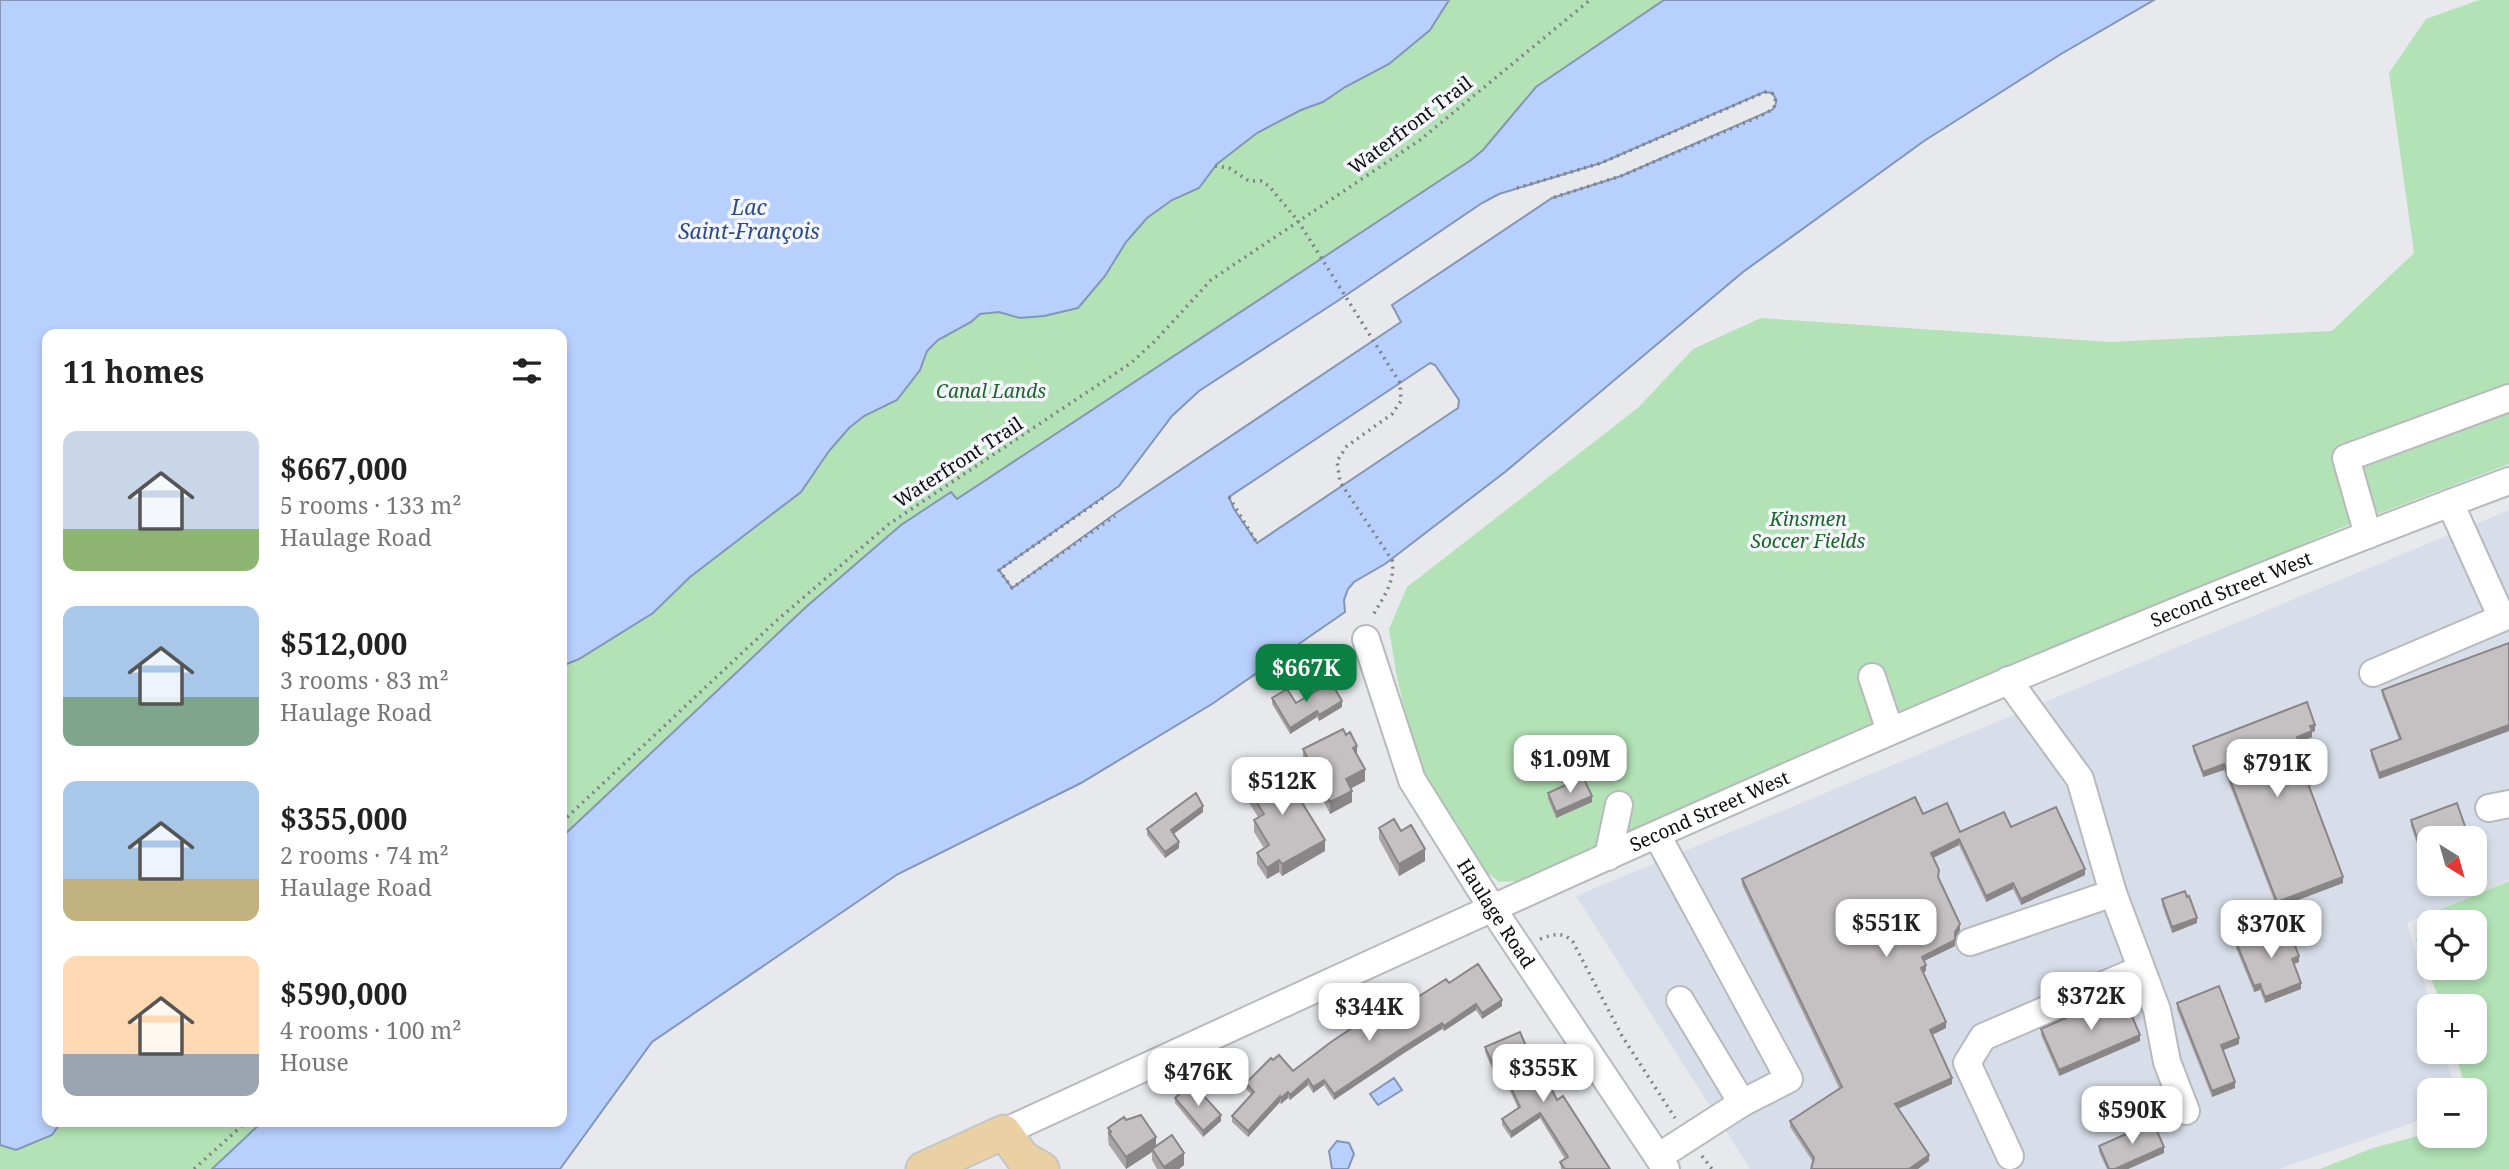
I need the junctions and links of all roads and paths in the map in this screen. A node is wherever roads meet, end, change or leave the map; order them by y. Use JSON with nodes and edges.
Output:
{"nodes":[{"id":1,"x":1590,"y":0,"type":"edge"},
{"id":2,"x":1215,"y":166,"type":"dead end"},
{"id":3,"x":1517,"y":188,"type":"dead end"},
{"id":4,"x":1552,"y":198,"type":"dead end"},
{"id":5,"x":1298,"y":221,"type":"junction"},
{"id":6,"x":2509,"y":398,"type":"edge"},
{"id":7,"x":2509,"y":481,"type":"edge"},
{"id":8,"x":1229,"y":497,"type":"dead end"},
{"id":9,"x":1103,"y":498,"type":"dead end"},
{"id":10,"x":2450,"y":503,"type":"junction"},
{"id":11,"x":1115,"y":516,"type":"dead end"},
{"id":12,"x":2368,"y":535,"type":"junction"},
{"id":13,"x":1257,"y":543,"type":"dead end"},
{"id":14,"x":2505,"y":620,"type":"edge"},
{"id":15,"x":1366,"y":639,"type":"joint"},
{"id":16,"x":2373,"y":673,"type":"dead end"},
{"id":17,"x":1872,"y":677,"type":"dead end"},
{"id":18,"x":2008,"y":680,"type":"junction"},
{"id":19,"x":1890,"y":731,"type":"junction"},
{"id":20,"x":1619,"y":805,"type":"dead end"},
{"id":21,"x":567,"y":817,"type":"edge"},
{"id":22,"x":1657,"y":835,"type":"junction"},
{"id":23,"x":1608,"y":857,"type":"junction"},
{"id":24,"x":2113,"y":893,"type":"junction"},
{"id":25,"x":1492,"y":908,"type":"junction"},
{"id":26,"x":1970,"y":942,"type":"dead end"},
{"id":27,"x":1520,"y":950,"type":"junction"},
{"id":28,"x":2141,"y":969,"type":"junction"},
{"id":29,"x":1680,"y":1000,"type":"dead end"},
{"id":30,"x":1742,"y":1103,"type":"junction"},
{"id":31,"x":2186,"y":1111,"type":"dead end"},
{"id":32,"x":240,"y":1127,"type":"edge"},
{"id":33,"x":1004,"y":1132,"type":"junction"},
{"id":34,"x":1689,"y":1138,"type":"junction"},
{"id":35,"x":2010,"y":1156,"type":"dead end"},
{"id":36,"x":1662,"y":1163,"type":"edge"},
{"id":37,"x":194,"y":1169,"type":"edge"},
{"id":38,"x":923,"y":1169,"type":"edge"},
{"id":39,"x":1042,"y":1169,"type":"edge"},
{"id":40,"x":1712,"y":1169,"type":"edge"}],
"edges":[{"from":1,"to":5,"type":"path","name":"Waterfront Trail"},
{"from":2,"to":5,"type":"path"},
{"from":3,"to":4,"type":"path"},
{"from":5,"to":15,"type":"path"},
{"from":5,"to":21,"type":"path","name":"Waterfront Trail"},
{"from":6,"to":12,"type":"street"},
{"from":7,"to":10,"type":"street","name":"Second Street West"},
{"from":8,"to":13,"type":"path"},
{"from":9,"to":11,"type":"path"},
{"from":10,"to":12,"type":"street","name":"Second Street West"},
{"from":10,"to":14,"type":"street"},
{"from":12,"to":18,"type":"street","name":"Second Street West"},
{"from":14,"to":16,"type":"street"},
{"from":15,"to":25,"type":"street","name":"Haulage Road"},
{"from":17,"to":19,"type":"street"},
{"from":18,"to":19,"type":"street","name":"Second Street West"},
{"from":18,"to":24,"type":"street"},
{"from":19,"to":22,"type":"street","name":"Second Street West"},
{"from":20,"to":23,"type":"street"},
{"from":22,"to":23,"type":"street","name":"Second Street West"},
{"from":22,"to":30,"type":"street"},
{"from":23,"to":25,"type":"street","name":"Second Street West"},
{"from":24,"to":26,"type":"street"},
{"from":24,"to":28,"type":"street"},
{"from":25,"to":27,"type":"street","name":"Haulage Road"},
{"from":25,"to":33,"type":"street","name":"Second Street West"},
{"from":27,"to":34,"type":"path"},
{"from":27,"to":36,"type":"street","name":"Haulage Road"},
{"from":28,"to":31,"type":"street"},
{"from":28,"to":35,"type":"street"},
{"from":29,"to":30,"type":"street"},
{"from":30,"to":34,"type":"street"},
{"from":32,"to":37,"type":"path"},
{"from":33,"to":38,"type":"main road","name":"Second Street West"},
{"from":33,"to":39,"type":"main road"},
{"from":34,"to":36,"type":"street"},
{"from":34,"to":40,"type":"path"}]}
